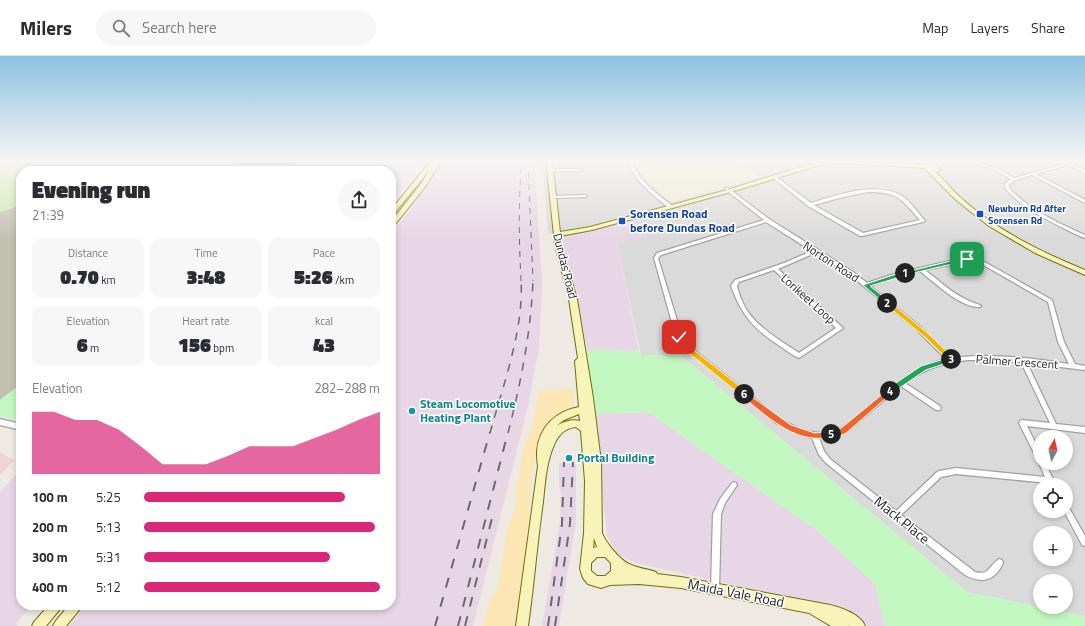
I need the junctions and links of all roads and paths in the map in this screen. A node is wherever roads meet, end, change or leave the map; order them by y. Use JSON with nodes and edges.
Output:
{"nodes":[{"id":1,"x":414,"y":187,"type":"edge"},
{"id":2,"x":423,"y":187,"type":"edge"},
{"id":3,"x":552,"y":187,"type":"edge"},
{"id":4,"x":646,"y":187,"type":"edge"},
{"id":5,"x":740,"y":187,"type":"edge"},
{"id":6,"x":786,"y":187,"type":"edge"},
{"id":7,"x":949,"y":187,"type":"edge"},
{"id":8,"x":1007,"y":187,"type":"edge"},
{"id":9,"x":1056,"y":187,"type":"edge"},
{"id":10,"x":730,"y":189,"type":"junction"},
{"id":11,"x":585,"y":196,"type":"dead end"},
{"id":12,"x":553,"y":197,"type":"junction"},
{"id":13,"x":1085,"y":202,"type":"edge"},
{"id":14,"x":810,"y":205,"type":"junction"},
{"id":15,"x":668,"y":206,"type":"junction"},
{"id":16,"x":396,"y":208,"type":"edge"},
{"id":17,"x":396,"y":220,"type":"edge"},
{"id":18,"x":767,"y":220,"type":"junction"},
{"id":19,"x":556,"y":232,"type":"junction"},
{"id":20,"x":1085,"y":237,"type":"edge"},
{"id":21,"x":816,"y":251,"type":"junction"},
{"id":22,"x":774,"y":268,"type":"junction"},
{"id":23,"x":921,"y":270,"type":"junction"},
{"id":24,"x":1085,"y":273,"type":"edge"},
{"id":25,"x":866,"y":285,"type":"junction"},
{"id":26,"x":978,"y":306,"type":"dead end"},
{"id":27,"x":580,"y":348,"type":"junction"},
{"id":28,"x":951,"y":360,"type":"junction"},
{"id":29,"x":1023,"y":361,"type":"junction"},
{"id":30,"x":1073,"y":367,"type":"junction"},
{"id":31,"x":1085,"y":368,"type":"edge"},
{"id":32,"x":901,"y":383,"type":"junction"},
{"id":33,"x":582,"y":400,"type":"junction"},
{"id":34,"x":938,"y":408,"type":"dead end"},
{"id":35,"x":587,"y":415,"type":"junction"},
{"id":36,"x":558,"y":418,"type":"junction"},
{"id":37,"x":0,"y":422,"type":"edge"},
{"id":38,"x":571,"y":424,"type":"junction"},
{"id":39,"x":16,"y":426,"type":"edge"},
{"id":40,"x":1054,"y":426,"type":"junction"},
{"id":41,"x":1085,"y":430,"type":"edge"},
{"id":42,"x":586,"y":431,"type":"junction"},
{"id":43,"x":815,"y":436,"type":"junction"},
{"id":44,"x":1033,"y":445,"type":"edge"},
{"id":45,"x":542,"y":469,"type":"junction"},
{"id":46,"x":1033,"y":480,"type":"edge"},
{"id":47,"x":734,"y":485,"type":"dead end"},
{"id":48,"x":896,"y":515,"type":"junction"},
{"id":49,"x":1071,"y":518,"type":"edge"},
{"id":50,"x":593,"y":521,"type":"junction"},
{"id":51,"x":1085,"y":543,"type":"edge"},
{"id":52,"x":611,"y":556,"type":"junction"},
{"id":53,"x":586,"y":562,"type":"junction"},
{"id":54,"x":999,"y":563,"type":"dead end"},
{"id":55,"x":663,"y":579,"type":"junction"},
{"id":56,"x":610,"y":580,"type":"junction"},
{"id":57,"x":715,"y":589,"type":"junction"},
{"id":58,"x":810,"y":608,"type":"junction"},
{"id":59,"x":52,"y":610,"type":"edge"},
{"id":60,"x":72,"y":610,"type":"edge"},
{"id":61,"x":38,"y":626,"type":"edge"},
{"id":62,"x":59,"y":626,"type":"edge"},
{"id":63,"x":522,"y":626,"type":"edge"},
{"id":64,"x":843,"y":626,"type":"edge"},
{"id":65,"x":859,"y":626,"type":"edge"}],
"edges":[{"from":1,"to":16,"type":"main road"},
{"from":2,"to":17,"type":"main road"},
{"from":3,"to":12,"type":"main road","name":"Dundas Road"},
{"from":4,"to":15,"type":"street"},
{"from":5,"to":10,"type":"main road"},
{"from":6,"to":14,"type":"street"},
{"from":7,"to":24,"type":"main road"},
{"from":8,"to":20,"type":"street"},
{"from":9,"to":13,"type":"street"},
{"from":10,"to":15,"type":"main road"},
{"from":10,"to":18,"type":"street","name":"Norton Road"},
{"from":11,"to":12,"type":"street"},
{"from":12,"to":19,"type":"main road","name":"Dundas Road"},
{"from":14,"to":14,"type":"street"},
{"from":15,"to":19,"type":"main road"},
{"from":18,"to":21,"type":"street","name":"Norton Road"},
{"from":18,"to":43,"type":"street","name":"Palmer Crescent"},
{"from":19,"to":27,"type":"main road","name":"Dundas Road"},
{"from":21,"to":22,"type":"street","name":"Lorikeet Loop"},
{"from":21,"to":25,"type":"street","name":"Norton Road"},
{"from":22,"to":22,"type":"street","name":"Lorikeet Loop"},
{"from":23,"to":25,"type":"street"},
{"from":23,"to":26,"type":"street"},
{"from":23,"to":30,"type":"street"},
{"from":25,"to":28,"type":"street","name":"Norton Road"},
{"from":27,"to":33,"type":"main road","name":"Dundas Road"},
{"from":27,"to":35,"type":"main road","name":"Dundas Road"},
{"from":28,"to":29,"type":"street","name":"Palmer Crescent"},
{"from":28,"to":32,"type":"street","name":"Palmer Crescent"},
{"from":29,"to":30,"type":"street","name":"Palmer Crescent"},
{"from":29,"to":40,"type":"street"},
{"from":30,"to":31,"type":"street","name":"Palmer Crescent"},
{"from":32,"to":34,"type":"street"},
{"from":32,"to":43,"type":"street","name":"Palmer Crescent"},
{"from":33,"to":35,"type":"main road","name":"Dundas Road"},
{"from":33,"to":36,"type":"main road"},
{"from":35,"to":36,"type":"main road"},
{"from":35,"to":38,"type":"main road"},
{"from":35,"to":42,"type":"main road","name":"Dundas Road"},
{"from":35,"to":50,"type":"main road","name":"Dundas Road"},
{"from":36,"to":45,"type":"main road"},
{"from":37,"to":39,"type":"street"},
{"from":38,"to":42,"type":"main road"},
{"from":38,"to":45,"type":"main road"},
{"from":40,"to":41,"type":"street"},
{"from":40,"to":44,"type":"street"},
{"from":42,"to":50,"type":"main road","name":"Dundas Road"},
{"from":43,"to":48,"type":"street","name":"Mack Place"},
{"from":45,"to":63,"type":"main road"},
{"from":46,"to":48,"type":"street"},
{"from":47,"to":57,"type":"street"},
{"from":48,"to":54,"type":"street","name":"Mack Place"},
{"from":49,"to":51,"type":"street"},
{"from":50,"to":52,"type":"main road","name":"Maida Vale Road"},
{"from":50,"to":53,"type":"main road","name":"Maida Vale Road"},
{"from":52,"to":53,"type":"main road"},
{"from":52,"to":55,"type":"main road","name":"Maida Vale Road"},
{"from":52,"to":56,"type":"main road"},
{"from":53,"to":56,"type":"main road","name":"Maida Vale Road"},
{"from":55,"to":56,"type":"main road","name":"Maida Vale Road"},
{"from":55,"to":57,"type":"main road","name":"Maida Vale Road"},
{"from":57,"to":58,"type":"main road","name":"Maida Vale Road"},
{"from":58,"to":64,"type":"main road","name":"Maida Vale Road"},
{"from":58,"to":65,"type":"main road","name":"Maida Vale Road"},
{"from":59,"to":61,"type":"main road"},
{"from":60,"to":62,"type":"main road"}]}
